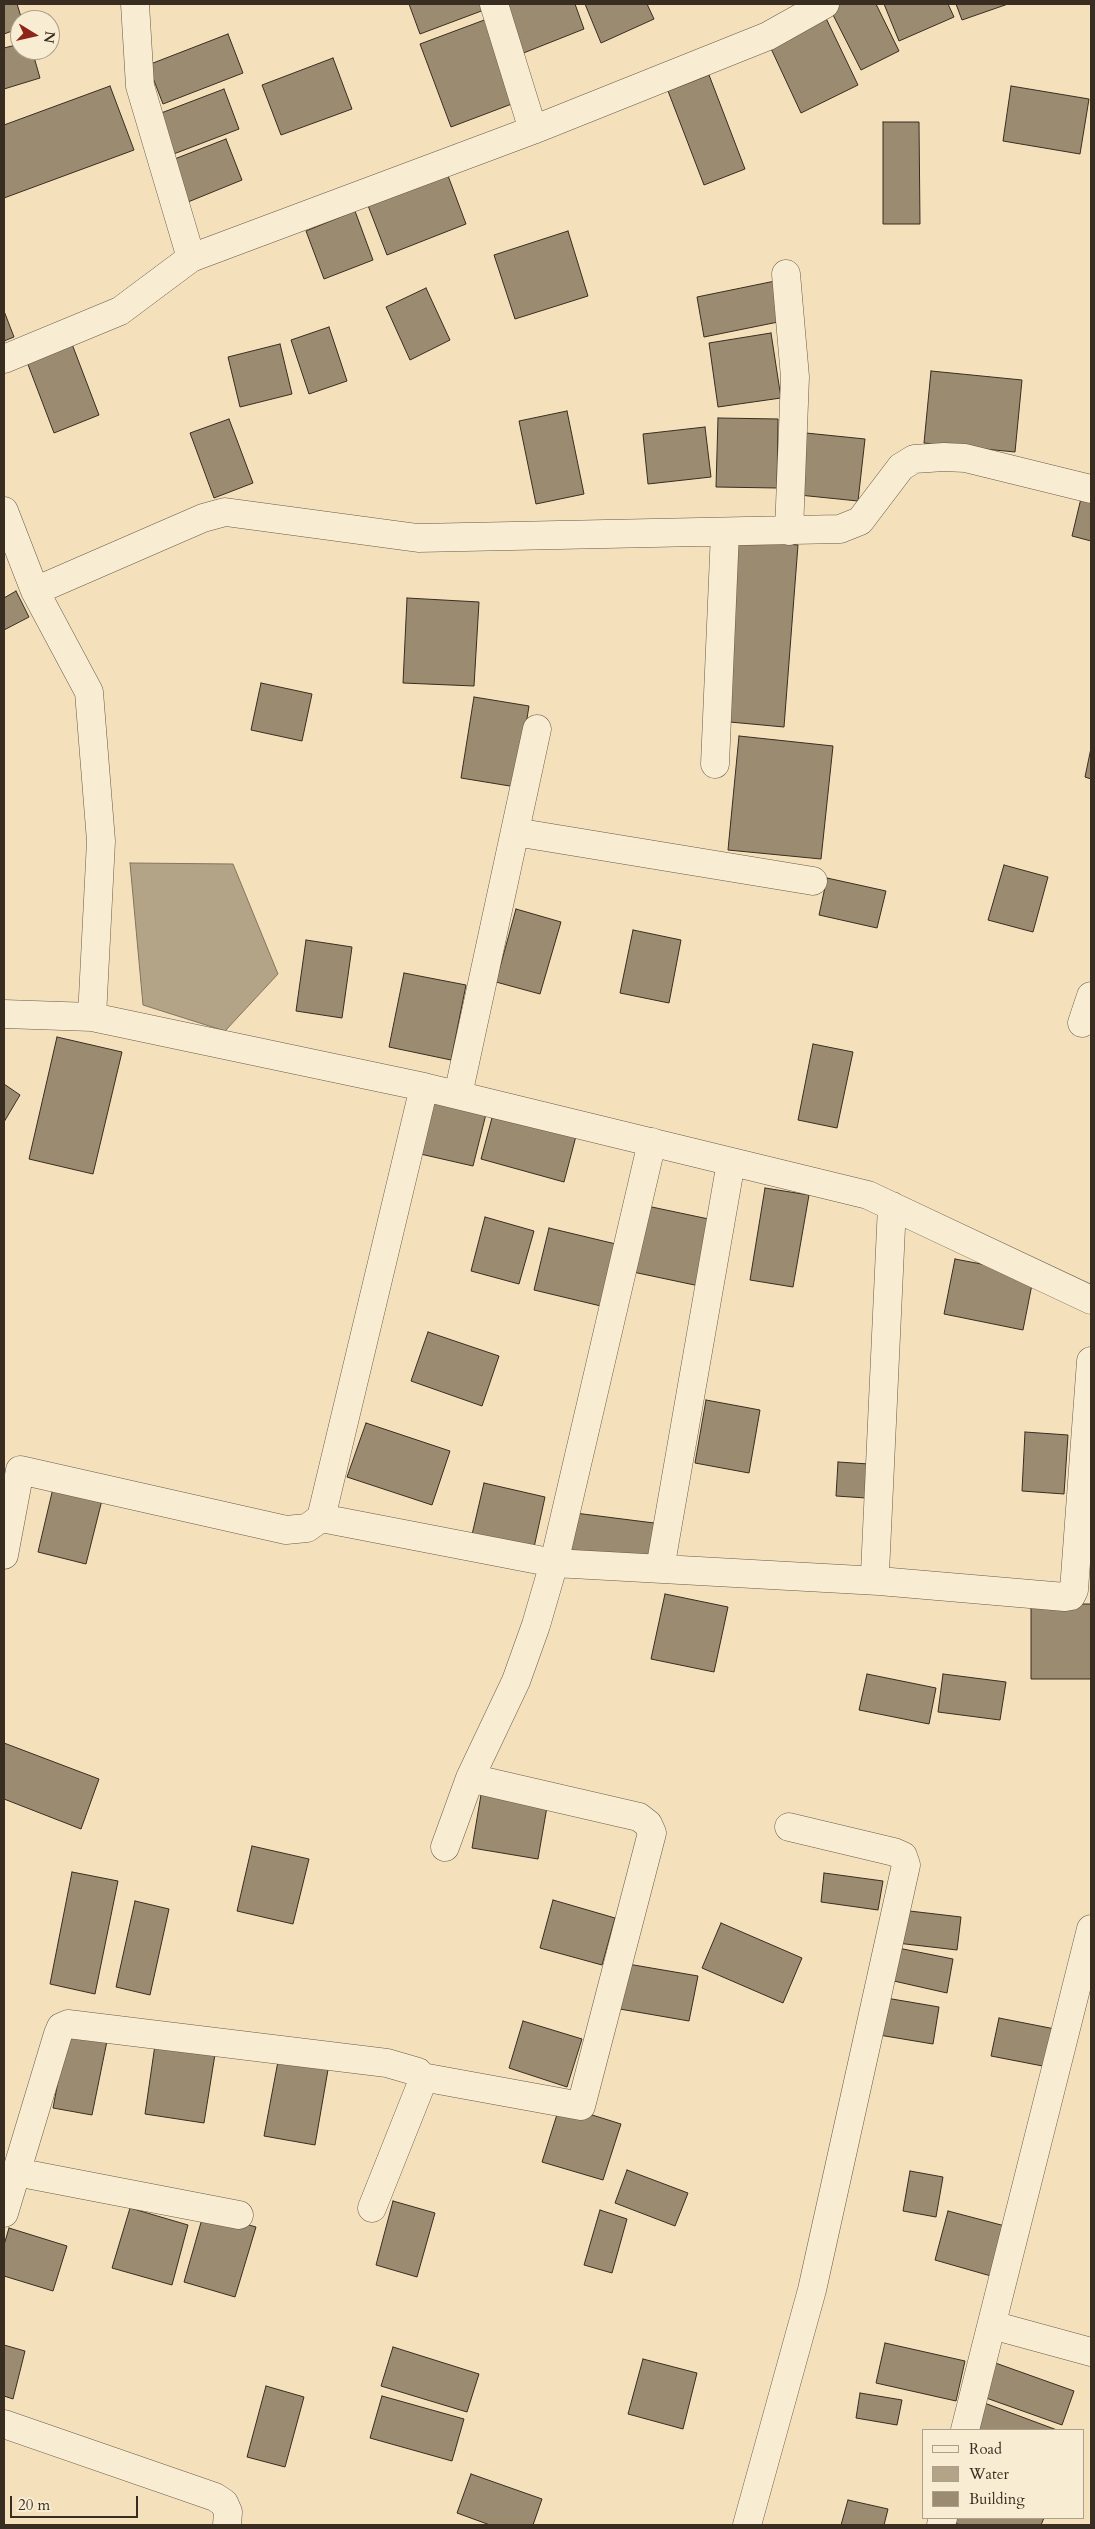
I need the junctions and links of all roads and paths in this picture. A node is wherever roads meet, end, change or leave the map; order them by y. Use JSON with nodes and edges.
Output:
{"nodes":[{"id":1,"x":135,"y":4,"type":"edge"},
{"id":2,"x":494,"y":4,"type":"edge"},
{"id":3,"x":825,"y":4,"type":"edge"},
{"id":4,"x":534,"y":130,"type":"junction"},
{"id":5,"x":191,"y":258,"type":"junction"},
{"id":6,"x":786,"y":274,"type":"dead end"},
{"id":7,"x":4,"y":359,"type":"edge"},
{"id":8,"x":1091,"y":490,"type":"edge"},
{"id":9,"x":4,"y":510,"type":"edge"},
{"id":10,"x":789,"y":531,"type":"junction"},
{"id":11,"x":725,"y":532,"type":"junction"},
{"id":12,"x":35,"y":591,"type":"junction"},
{"id":13,"x":537,"y":729,"type":"dead end"},
{"id":14,"x":715,"y":764,"type":"dead end"},
{"id":15,"x":515,"y":832,"type":"junction"},
{"id":16,"x":813,"y":881,"type":"dead end"},
{"id":17,"x":1091,"y":996,"type":"edge"},
{"id":18,"x":4,"y":1014,"type":"edge"},
{"id":19,"x":92,"y":1017,"type":"junction"},
{"id":20,"x":1082,"y":1023,"type":"dead end"},
{"id":21,"x":424,"y":1087,"type":"junction"},
{"id":22,"x":458,"y":1095,"type":"junction"},
{"id":23,"x":652,"y":1142,"type":"junction"},
{"id":24,"x":730,"y":1162,"type":"junction"},
{"id":25,"x":892,"y":1206,"type":"junction"},
{"id":26,"x":1091,"y":1300,"type":"edge"},
{"id":27,"x":1091,"y":1361,"type":"edge"},
{"id":28,"x":12,"y":1468,"type":"edge"},
{"id":29,"x":321,"y":1518,"type":"junction"},
{"id":30,"x":4,"y":1555,"type":"edge"},
{"id":31,"x":554,"y":1563,"type":"junction"},
{"id":32,"x":660,"y":1569,"type":"junction"},
{"id":33,"x":879,"y":1581,"type":"junction"},
{"id":34,"x":470,"y":1778,"type":"junction"},
{"id":35,"x":789,"y":1827,"type":"dead end"},
{"id":36,"x":445,"y":1847,"type":"dead end"},
{"id":37,"x":1091,"y":1929,"type":"edge"},
{"id":38,"x":422,"y":2077,"type":"junction"},
{"id":39,"x":16,"y":2172,"type":"junction"},
{"id":40,"x":372,"y":2208,"type":"dead end"},
{"id":41,"x":4,"y":2213,"type":"edge"},
{"id":42,"x":239,"y":2215,"type":"dead end"},
{"id":43,"x":992,"y":2325,"type":"junction"},
{"id":44,"x":1091,"y":2352,"type":"edge"},
{"id":45,"x":4,"y":2424,"type":"edge"},
{"id":46,"x":965,"y":2429,"type":"edge"},
{"id":47,"x":227,"y":2525,"type":"edge"},
{"id":48,"x":747,"y":2525,"type":"edge"}],
"edges":[{"from":1,"to":5,"type":"street"},
{"from":2,"to":4,"type":"street"},
{"from":3,"to":4,"type":"street"},
{"from":4,"to":5,"type":"street"},
{"from":5,"to":7,"type":"street"},
{"from":6,"to":10,"type":"street"},
{"from":8,"to":10,"type":"street"},
{"from":9,"to":12,"type":"street"},
{"from":10,"to":11,"type":"street"},
{"from":11,"to":12,"type":"street"},
{"from":11,"to":14,"type":"street"},
{"from":12,"to":19,"type":"street"},
{"from":13,"to":15,"type":"street"},
{"from":15,"to":16,"type":"street"},
{"from":15,"to":22,"type":"street"},
{"from":17,"to":20,"type":"street"},
{"from":18,"to":19,"type":"street"},
{"from":19,"to":21,"type":"street"},
{"from":21,"to":22,"type":"street"},
{"from":21,"to":29,"type":"street"},
{"from":22,"to":23,"type":"street"},
{"from":23,"to":24,"type":"street"},
{"from":23,"to":31,"type":"street"},
{"from":24,"to":25,"type":"street"},
{"from":24,"to":32,"type":"street"},
{"from":25,"to":26,"type":"street"},
{"from":25,"to":33,"type":"street"},
{"from":27,"to":33,"type":"street"},
{"from":28,"to":29,"type":"street"},
{"from":28,"to":30,"type":"street"},
{"from":29,"to":31,"type":"street"},
{"from":31,"to":32,"type":"street"},
{"from":31,"to":34,"type":"street"},
{"from":32,"to":33,"type":"street"},
{"from":34,"to":36,"type":"street"},
{"from":34,"to":38,"type":"street"},
{"from":35,"to":48,"type":"street"},
{"from":37,"to":43,"type":"street"},
{"from":38,"to":39,"type":"street"},
{"from":38,"to":40,"type":"street"},
{"from":39,"to":41,"type":"street"},
{"from":39,"to":42,"type":"street"},
{"from":43,"to":44,"type":"street"},
{"from":43,"to":46,"type":"street"},
{"from":45,"to":47,"type":"street"}]}
